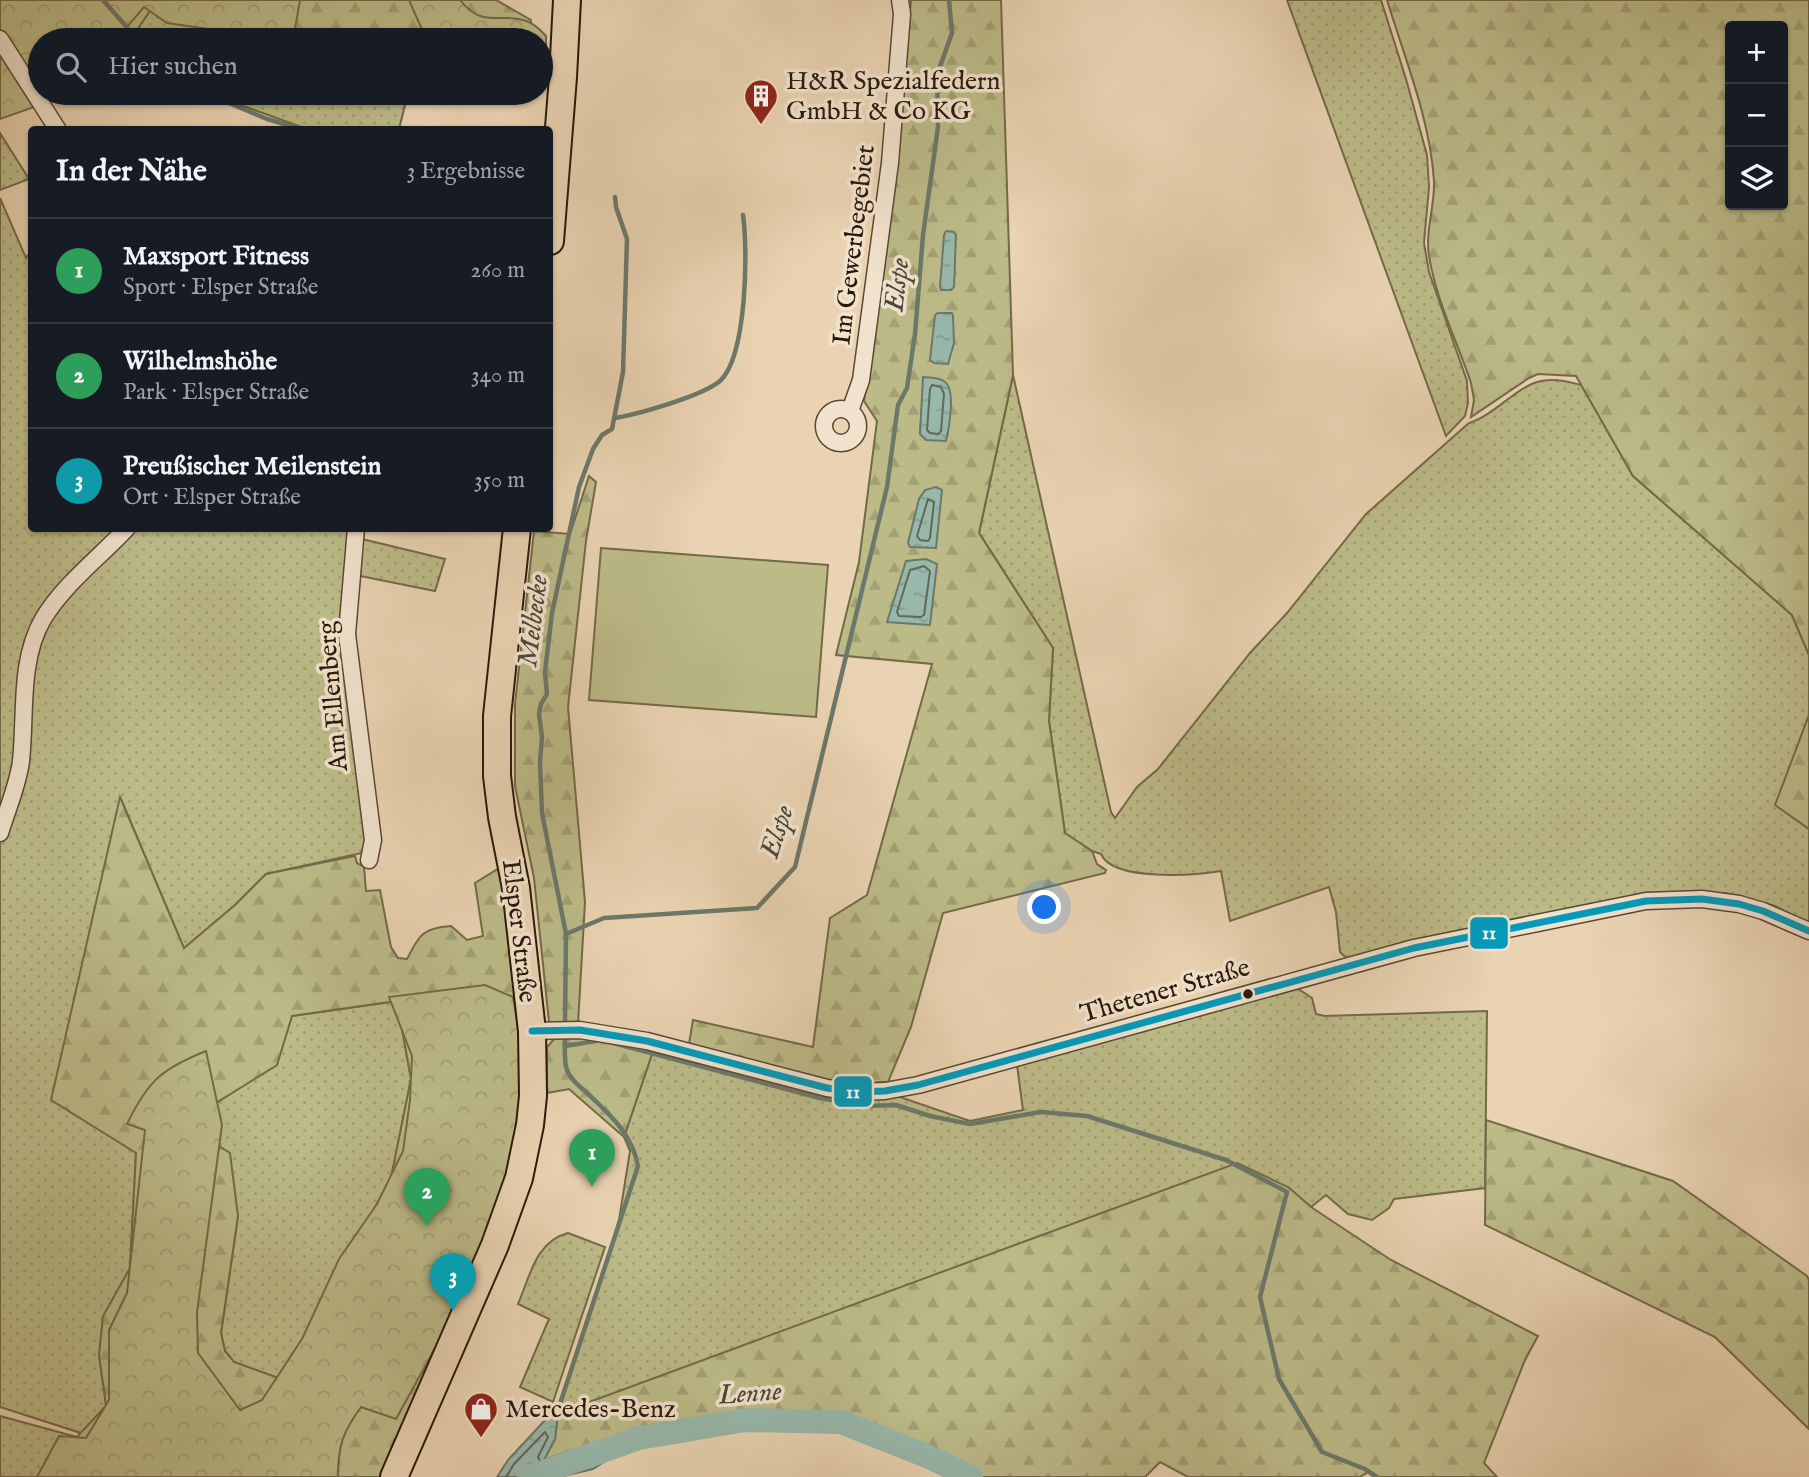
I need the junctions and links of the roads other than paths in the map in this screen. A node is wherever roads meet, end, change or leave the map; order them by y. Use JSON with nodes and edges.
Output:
{"nodes":[{"id":1,"x":567,"y":0,"type":"edge"},
{"id":2,"x":900,"y":0,"type":"edge"},
{"id":3,"x":0,"y":39,"type":"edge"},
{"id":4,"x":28,"y":83,"type":"edge"},
{"id":5,"x":42,"y":105,"type":"edge"},
{"id":6,"x":55,"y":126,"type":"edge"},
{"id":7,"x":553,"y":203,"type":"edge"},
{"id":8,"x":850,"y":411,"type":"dead end"},
{"id":9,"x":123,"y":532,"type":"edge"},
{"id":10,"x":356,"y":532,"type":"edge"},
{"id":11,"x":517,"y":532,"type":"edge"},
{"id":12,"x":0,"y":833,"type":"edge"},
{"id":13,"x":369,"y":860,"type":"dead end"},
{"id":14,"x":1809,"y":931,"type":"edge"},
{"id":15,"x":541,"y":1031,"type":"junction"},
{"id":16,"x":394,"y":1477,"type":"edge"}],
"edges":[{"from":1,"to":7,"type":"main road"},
{"from":2,"to":8,"type":"street","name":"Im Gewerbegebiet"},
{"from":3,"to":4,"type":"street"},
{"from":5,"to":6,"type":"street"},
{"from":9,"to":12,"type":"street"},
{"from":10,"to":13,"type":"street","name":"Am Ellenberg"},
{"from":11,"to":15,"type":"main road","name":"Elsper Straße"},
{"from":14,"to":15,"type":"street","name":"Thetener Straße"},
{"from":15,"to":16,"type":"main road","name":"Elsper Straße"}]}
